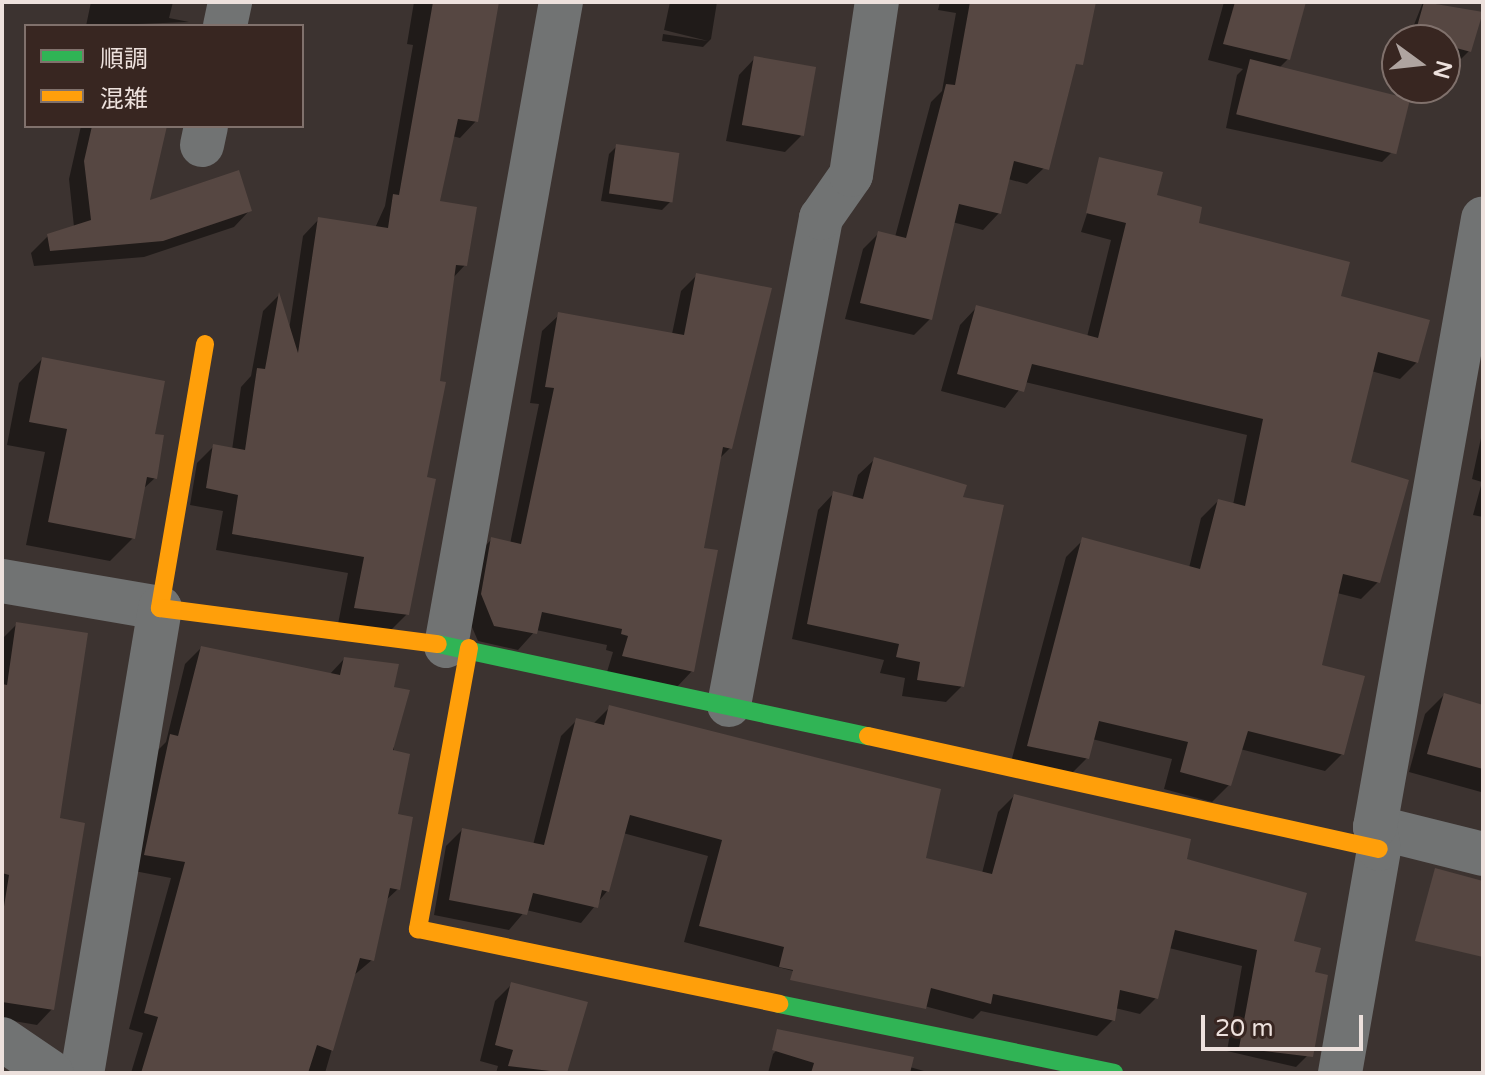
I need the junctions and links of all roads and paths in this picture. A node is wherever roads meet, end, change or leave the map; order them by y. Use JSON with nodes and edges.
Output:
{"nodes":[{"id":1,"x":230,"y":2,"type":"edge"},
{"id":2,"x":561,"y":2,"type":"edge"},
{"id":3,"x":877,"y":2,"type":"edge"},
{"id":4,"x":225,"y":24,"type":"edge"},
{"id":5,"x":1483,"y":219,"type":"edge"},
{"id":6,"x":205,"y":344,"type":"dead end"},
{"id":7,"x":2,"y":581,"type":"edge"},
{"id":8,"x":160,"y":608,"type":"junction"},
{"id":9,"x":458,"y":647,"type":"junction"},
{"id":10,"x":729,"y":705,"type":"junction"},
{"id":11,"x":1377,"y":838,"type":"junction"},
{"id":12,"x":1483,"y":854,"type":"edge"},
{"id":13,"x":2,"y":1039,"type":"edge"},
{"id":14,"x":52,"y":1073,"type":"edge"},
{"id":15,"x":82,"y":1073,"type":"edge"},
{"id":16,"x":1114,"y":1073,"type":"edge"},
{"id":17,"x":1340,"y":1073,"type":"edge"}],
"edges":[{"from":1,"to":4,"type":"street"},
{"from":2,"to":9,"type":"street"},
{"from":3,"to":10,"type":"street"},
{"from":5,"to":11,"type":"street"},
{"from":6,"to":8,"type":"street"},
{"from":7,"to":8,"type":"street"},
{"from":8,"to":9,"type":"street"},
{"from":8,"to":15,"type":"street"},
{"from":9,"to":10,"type":"street"},
{"from":9,"to":16,"type":"street"},
{"from":10,"to":11,"type":"street"},
{"from":11,"to":12,"type":"street"},
{"from":11,"to":17,"type":"street"},
{"from":13,"to":14,"type":"street"}]}
